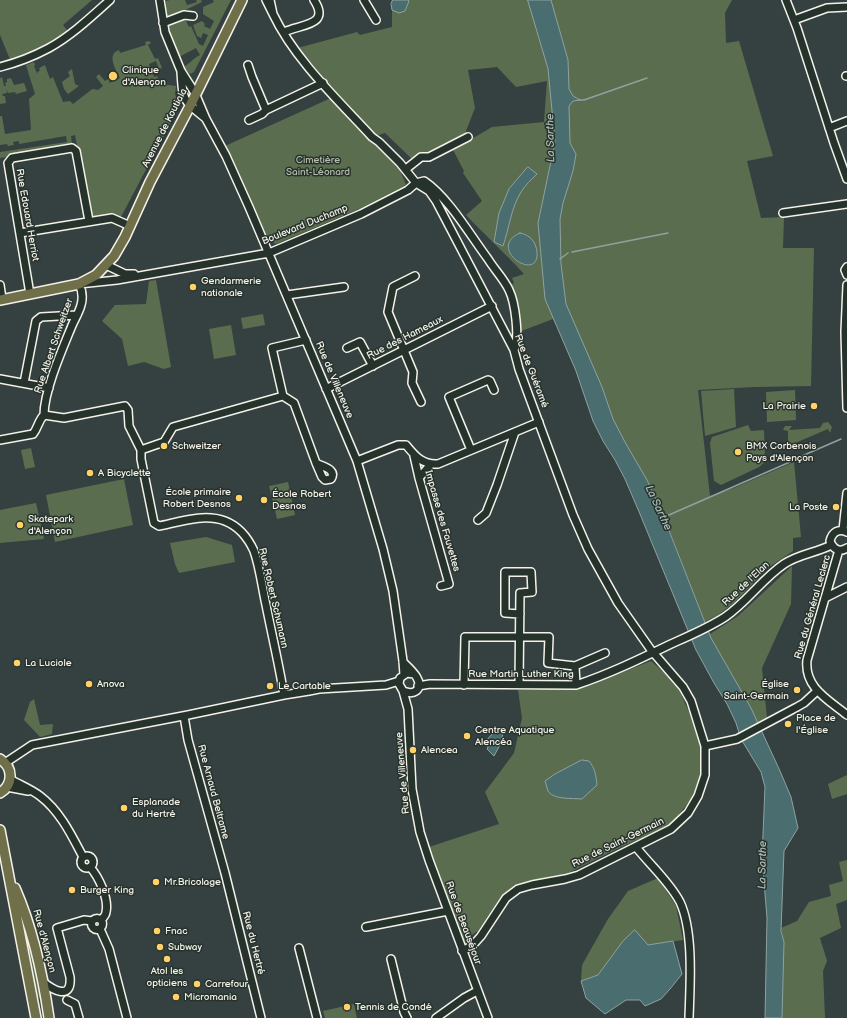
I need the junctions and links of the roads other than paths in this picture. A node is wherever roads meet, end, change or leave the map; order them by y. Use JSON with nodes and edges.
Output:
{"nodes":[{"id":1,"x":110,"y":0,"type":"edge"},
{"id":2,"x":242,"y":0,"type":"edge"},
{"id":3,"x":266,"y":0,"type":"edge"},
{"id":4,"x":270,"y":0,"type":"edge"},
{"id":5,"x":314,"y":0,"type":"edge"},
{"id":6,"x":364,"y":0,"type":"edge"},
{"id":7,"x":786,"y":0,"type":"edge"},
{"id":8,"x":160,"y":2,"type":"edge"},
{"id":9,"x":847,"y":7,"type":"edge"},
{"id":10,"x":273,"y":14,"type":"junction"},
{"id":11,"x":193,"y":16,"type":"dead end"},
{"id":12,"x":376,"y":20,"type":"dead end"},
{"id":13,"x":794,"y":20,"type":"junction"},
{"id":14,"x":163,"y":23,"type":"junction"},
{"id":15,"x":284,"y":32,"type":"junction"},
{"id":16,"x":248,"y":65,"type":"dead end"},
{"id":17,"x":0,"y":67,"type":"edge"},
{"id":18,"x":181,"y":71,"type":"junction"},
{"id":19,"x":322,"y":83,"type":"junction"},
{"id":20,"x":195,"y":94,"type":"junction"},
{"id":21,"x":190,"y":106,"type":"junction"},
{"id":22,"x":266,"y":110,"type":"junction"},
{"id":23,"x":206,"y":120,"type":"junction"},
{"id":24,"x":249,"y":120,"type":"dead end"},
{"id":25,"x":847,"y":121,"type":"edge"},
{"id":26,"x":829,"y":128,"type":"junction"},
{"id":27,"x":468,"y":137,"type":"dead end"},
{"id":28,"x":406,"y":169,"type":"junction"},
{"id":29,"x":847,"y":179,"type":"edge"},
{"id":30,"x":416,"y":183,"type":"junction"},
{"id":31,"x":847,"y":204,"type":"edge"},
{"id":32,"x":783,"y":213,"type":"dead end"},
{"id":33,"x":89,"y":221,"type":"junction"},
{"id":34,"x":130,"y":226,"type":"junction"},
{"id":35,"x":20,"y":233,"type":"junction"},
{"id":36,"x":269,"y":253,"type":"junction"},
{"id":37,"x":106,"y":265,"type":"junction"},
{"id":38,"x":847,"y":267,"type":"edge"},
{"id":39,"x":147,"y":274,"type":"junction"},
{"id":40,"x":847,"y":275,"type":"edge"},
{"id":41,"x":415,"y":276,"type":"dead end"},
{"id":42,"x":117,"y":280,"type":"junction"},
{"id":43,"x":80,"y":284,"type":"junction"},
{"id":44,"x":0,"y":285,"type":"edge"},
{"id":45,"x":847,"y":286,"type":"edge"},
{"id":46,"x":344,"y":287,"type":"dead end"},
{"id":47,"x":30,"y":294,"type":"junction"},
{"id":48,"x":287,"y":295,"type":"junction"},
{"id":49,"x":1,"y":299,"type":"edge"},
{"id":50,"x":492,"y":306,"type":"junction"},
{"id":51,"x":77,"y":315,"type":"junction"},
{"id":52,"x":306,"y":340,"type":"junction"},
{"id":53,"x":347,"y":348,"type":"dead end"},
{"id":54,"x":404,"y":350,"type":"junction"},
{"id":55,"x":514,"y":350,"type":"junction"},
{"id":56,"x":372,"y":366,"type":"junction"},
{"id":57,"x":0,"y":379,"type":"edge"},
{"id":58,"x":24,"y":383,"type":"junction"},
{"id":59,"x":49,"y":388,"type":"junction"},
{"id":60,"x":326,"y":389,"type":"junction"},
{"id":61,"x":494,"y":390,"type":"dead end"},
{"id":62,"x":283,"y":396,"type":"junction"},
{"id":63,"x":421,"y":402,"type":"dead end"},
{"id":64,"x":847,"y":408,"type":"edge"},
{"id":65,"x":44,"y":415,"type":"junction"},
{"id":66,"x":539,"y":422,"type":"junction"},
{"id":67,"x":515,"y":432,"type":"junction"},
{"id":68,"x":0,"y":440,"type":"edge"},
{"id":69,"x":141,"y":450,"type":"junction"},
{"id":70,"x":472,"y":450,"type":"junction"},
{"id":71,"x":414,"y":456,"type":"junction"},
{"id":72,"x":357,"y":461,"type":"junction"},
{"id":73,"x":316,"y":463,"type":"dead end"},
{"id":74,"x":431,"y":464,"type":"junction"},
{"id":75,"x":419,"y":478,"type":"junction"},
{"id":76,"x":847,"y":493,"type":"edge"},
{"id":77,"x":478,"y":520,"type":"dead end"},
{"id":78,"x":845,"y":531,"type":"edge"},
{"id":79,"x":832,"y":545,"type":"junction"},
{"id":80,"x":847,"y":548,"type":"edge"},
{"id":81,"x":839,"y":550,"type":"junction"},
{"id":82,"x":441,"y":586,"type":"dead end"},
{"id":83,"x":847,"y":587,"type":"edge"},
{"id":84,"x":826,"y":598,"type":"junction"},
{"id":85,"x":520,"y":614,"type":"junction"},
{"id":86,"x":520,"y":637,"type":"junction"},
{"id":87,"x":654,"y":652,"type":"junction"},
{"id":88,"x":605,"y":653,"type":"dead end"},
{"id":89,"x":403,"y":661,"type":"junction"},
{"id":90,"x":575,"y":666,"type":"junction"},
{"id":91,"x":416,"y":683,"type":"junction"},
{"id":92,"x":402,"y":684,"type":"junction"},
{"id":93,"x":519,"y":684,"type":"junction"},
{"id":94,"x":464,"y":685,"type":"junction"},
{"id":95,"x":576,"y":685,"type":"junction"},
{"id":96,"x":817,"y":691,"type":"junction"},
{"id":97,"x":284,"y":693,"type":"junction"},
{"id":98,"x":408,"y":708,"type":"junction"},
{"id":99,"x":184,"y":716,"type":"junction"},
{"id":100,"x":847,"y":716,"type":"edge"},
{"id":101,"x":705,"y":746,"type":"junction"},
{"id":102,"x":3,"y":761,"type":"edge"},
{"id":103,"x":6,"y":786,"type":"edge"},
{"id":104,"x":0,"y":830,"type":"edge"},
{"id":105,"x":421,"y":835,"type":"joint"},
{"id":106,"x":636,"y":847,"type":"junction"},
{"id":107,"x":8,"y":873,"type":"junction"},
{"id":108,"x":225,"y":873,"type":"joint"},
{"id":109,"x":448,"y":911,"type":"junction"},
{"id":110,"x":102,"y":920,"type":"junction"},
{"id":111,"x":92,"y":921,"type":"junction"},
{"id":112,"x":366,"y":927,"type":"dead end"},
{"id":113,"x":100,"y":929,"type":"junction"},
{"id":114,"x":299,"y":948,"type":"dead end"},
{"id":115,"x":462,"y":951,"type":"junction"},
{"id":116,"x":391,"y":959,"type":"dead end"},
{"id":117,"x":43,"y":982,"type":"junction"},
{"id":118,"x":477,"y":991,"type":"junction"},
{"id":119,"x":67,"y":1000,"type":"dead end"},
{"id":120,"x":36,"y":1018,"type":"edge"},
{"id":121,"x":49,"y":1018,"type":"edge"},
{"id":122,"x":79,"y":1018,"type":"edge"},
{"id":123,"x":127,"y":1018,"type":"edge"},
{"id":124,"x":262,"y":1018,"type":"edge"},
{"id":125,"x":317,"y":1018,"type":"edge"},
{"id":126,"x":407,"y":1018,"type":"edge"},
{"id":127,"x":436,"y":1018,"type":"edge"},
{"id":128,"x":488,"y":1018,"type":"edge"},
{"id":129,"x":689,"y":1018,"type":"edge"}],
"edges":[{"from":1,"to":17,"type":"street"},
{"from":2,"to":20,"type":"main road","name":"Avenue de Koutiala"},
{"from":3,"to":10,"type":"street","name":"Rue de Guéramé"},
{"from":4,"to":10,"type":"street","name":"Rue de Guéramé"},
{"from":5,"to":15,"type":"street"},
{"from":6,"to":12,"type":"street"},
{"from":7,"to":13,"type":"street"},
{"from":8,"to":14,"type":"street"},
{"from":9,"to":13,"type":"street"},
{"from":10,"to":15,"type":"street","name":"Rue de Guéramé"},
{"from":11,"to":14,"type":"street"},
{"from":13,"to":26,"type":"street"},
{"from":14,"to":18,"type":"street"},
{"from":15,"to":19,"type":"street","name":"Rue de Guéramé"},
{"from":16,"to":22,"type":"street"},
{"from":18,"to":20,"type":"street"},
{"from":18,"to":21,"type":"street"},
{"from":19,"to":22,"type":"street"},
{"from":19,"to":28,"type":"street","name":"Rue de Guéramé"},
{"from":20,"to":21,"type":"main road","name":"Avenue de Koutiala"},
{"from":20,"to":23,"type":"street"},
{"from":21,"to":23,"type":"street"},
{"from":21,"to":34,"type":"main road","name":"Avenue de Koutiala"},
{"from":22,"to":24,"type":"street"},
{"from":23,"to":36,"type":"street","name":"Rue de Villeneuve"},
{"from":25,"to":26,"type":"street"},
{"from":26,"to":29,"type":"street"},
{"from":27,"to":28,"type":"street"},
{"from":28,"to":30,"type":"street","name":"Rue de Guéramé"},
{"from":30,"to":36,"type":"street","name":"Boulevard Duchamp"},
{"from":30,"to":50,"type":"street","name":"Rue de Guéramé"},
{"from":30,"to":55,"type":"street"},
{"from":31,"to":32,"type":"street"},
{"from":33,"to":34,"type":"street"},
{"from":33,"to":35,"type":"street"},
{"from":33,"to":35,"type":"street","name":"Rue Edouard Herriot"},
{"from":34,"to":37,"type":"main road","name":"Avenue de Koutiala"},
{"from":35,"to":47,"type":"street","name":"Rue Edouard Herriot"},
{"from":36,"to":39,"type":"street","name":"Boulevard Duchamp"},
{"from":36,"to":48,"type":"street","name":"Rue de Villeneuve"},
{"from":37,"to":39,"type":"street","name":"Boulevard Duchamp"},
{"from":37,"to":42,"type":"street"},
{"from":37,"to":43,"type":"main road","name":"Boulevard Duchamp"},
{"from":38,"to":40,"type":"street"},
{"from":39,"to":42,"type":"street","name":"Boulevard Duchamp"},
{"from":41,"to":54,"type":"street"},
{"from":42,"to":43,"type":"street","name":"Boulevard Duchamp"},
{"from":43,"to":47,"type":"main road","name":"Boulevard Duchamp"},
{"from":43,"to":51,"type":"street","name":"Rue Albert Schweitzer"},
{"from":44,"to":49,"type":"street"},
{"from":45,"to":64,"type":"street"},
{"from":46,"to":48,"type":"street"},
{"from":47,"to":49,"type":"main road","name":"Boulevard Duchamp"},
{"from":48,"to":52,"type":"street","name":"Rue de Villeneuve"},
{"from":50,"to":54,"type":"street","name":"Rue des Hameaux"},
{"from":50,"to":55,"type":"street","name":"Rue de Guéramé"},
{"from":51,"to":58,"type":"street"},
{"from":51,"to":59,"type":"street","name":"Rue Albert Schweitzer"},
{"from":52,"to":60,"type":"street","name":"Rue de Villeneuve"},
{"from":52,"to":62,"type":"street"},
{"from":53,"to":56,"type":"street"},
{"from":54,"to":56,"type":"street","name":"Rue des Hameaux"},
{"from":54,"to":63,"type":"street"},
{"from":55,"to":66,"type":"street","name":"Rue de Guéramé"},
{"from":56,"to":60,"type":"street","name":"Rue des Hameaux"},
{"from":57,"to":58,"type":"street"},
{"from":58,"to":59,"type":"street"},
{"from":59,"to":65,"type":"street","name":"Rue Albert Schweitzer"},
{"from":60,"to":72,"type":"street","name":"Rue de Villeneuve"},
{"from":61,"to":70,"type":"street"},
{"from":62,"to":69,"type":"street"},
{"from":62,"to":73,"type":"street"},
{"from":65,"to":68,"type":"street","name":"Rue Albert Schweitzer"},
{"from":65,"to":69,"type":"street"},
{"from":66,"to":67,"type":"street"},
{"from":66,"to":87,"type":"street","name":"Rue de Guéramé"},
{"from":67,"to":70,"type":"street"},
{"from":67,"to":77,"type":"street"},
{"from":69,"to":97,"type":"street","name":"Rue Robert Schumann"},
{"from":70,"to":74,"type":"street"},
{"from":71,"to":72,"type":"street"},
{"from":71,"to":74,"type":"street"},
{"from":71,"to":75,"type":"street","name":"Impasse des Fauvettes"},
{"from":72,"to":89,"type":"street","name":"Rue de Villeneuve"},
{"from":74,"to":75,"type":"street"},
{"from":75,"to":82,"type":"street","name":"Impasse des Fauvettes"},
{"from":76,"to":78,"type":"street"},
{"from":78,"to":79,"type":"street"},
{"from":79,"to":81,"type":"street"},
{"from":79,"to":87,"type":"street","name":"Rue de l'Elan"},
{"from":80,"to":81,"type":"street"},
{"from":81,"to":84,"type":"street","name":"Rue du Général Leclerc"},
{"from":83,"to":84,"type":"street"},
{"from":84,"to":96,"type":"street","name":"Rue du Général Leclerc"},
{"from":85,"to":85,"type":"street"},
{"from":85,"to":86,"type":"street"},
{"from":86,"to":90,"type":"street"},
{"from":86,"to":93,"type":"street"},
{"from":86,"to":94,"type":"street"},
{"from":87,"to":95,"type":"street","name":"Rue Martin Luther King"},
{"from":87,"to":101,"type":"street","name":"Rue de Saint-Germain"},
{"from":88,"to":90,"type":"street"},
{"from":89,"to":91,"type":"street"},
{"from":89,"to":92,"type":"street","name":"Rue de Villeneuve"},
{"from":90,"to":95,"type":"street"},
{"from":91,"to":92,"type":"street"},
{"from":91,"to":92,"type":"street"},
{"from":91,"to":94,"type":"street","name":"Rue Martin Luther King"},
{"from":91,"to":98,"type":"street"},
{"from":92,"to":97,"type":"street"},
{"from":92,"to":98,"type":"street"},
{"from":93,"to":94,"type":"street","name":"Rue Martin Luther King"},
{"from":93,"to":95,"type":"street","name":"Rue Martin Luther King"},
{"from":96,"to":100,"type":"street","name":"Rue du Général Leclerc"},
{"from":96,"to":101,"type":"street"},
{"from":97,"to":99,"type":"street"},
{"from":98,"to":105,"type":"street","name":"Rue de Villeneuve"},
{"from":99,"to":102,"type":"street"},
{"from":99,"to":108,"type":"street","name":"Rue Arnaud Beltrame"},
{"from":101,"to":106,"type":"street","name":"Rue de Saint-Germain"},
{"from":102,"to":103,"type":"main road"},
{"from":103,"to":110,"type":"street"},
{"from":104,"to":107,"type":"main road","name":"Rue d'Alençon"},
{"from":105,"to":109,"type":"street","name":"Rue de Beauséjour"},
{"from":106,"to":115,"type":"street","name":"Rue de Saint-Germain"},
{"from":106,"to":129,"type":"street"},
{"from":107,"to":117,"type":"main road","name":"Rue d'Alençon"},
{"from":107,"to":120,"type":"main road","name":"Rue d'Alençon"},
{"from":108,"to":124,"type":"street","name":"Rue du Hertré"},
{"from":109,"to":112,"type":"street"},
{"from":109,"to":115,"type":"street","name":"Rue de Beauséjour"},
{"from":110,"to":111,"type":"street"},
{"from":110,"to":113,"type":"street"},
{"from":111,"to":113,"type":"street"},
{"from":111,"to":117,"type":"street"},
{"from":113,"to":123,"type":"street"},
{"from":114,"to":125,"type":"street"},
{"from":115,"to":118,"type":"street","name":"Rue de Beauséjour"},
{"from":116,"to":126,"type":"street"},
{"from":117,"to":121,"type":"main road","name":"Rue d'Alençon"},
{"from":118,"to":127,"type":"street"},
{"from":118,"to":128,"type":"street","name":"Rue de Beauséjour"},
{"from":119,"to":122,"type":"street"}]}
